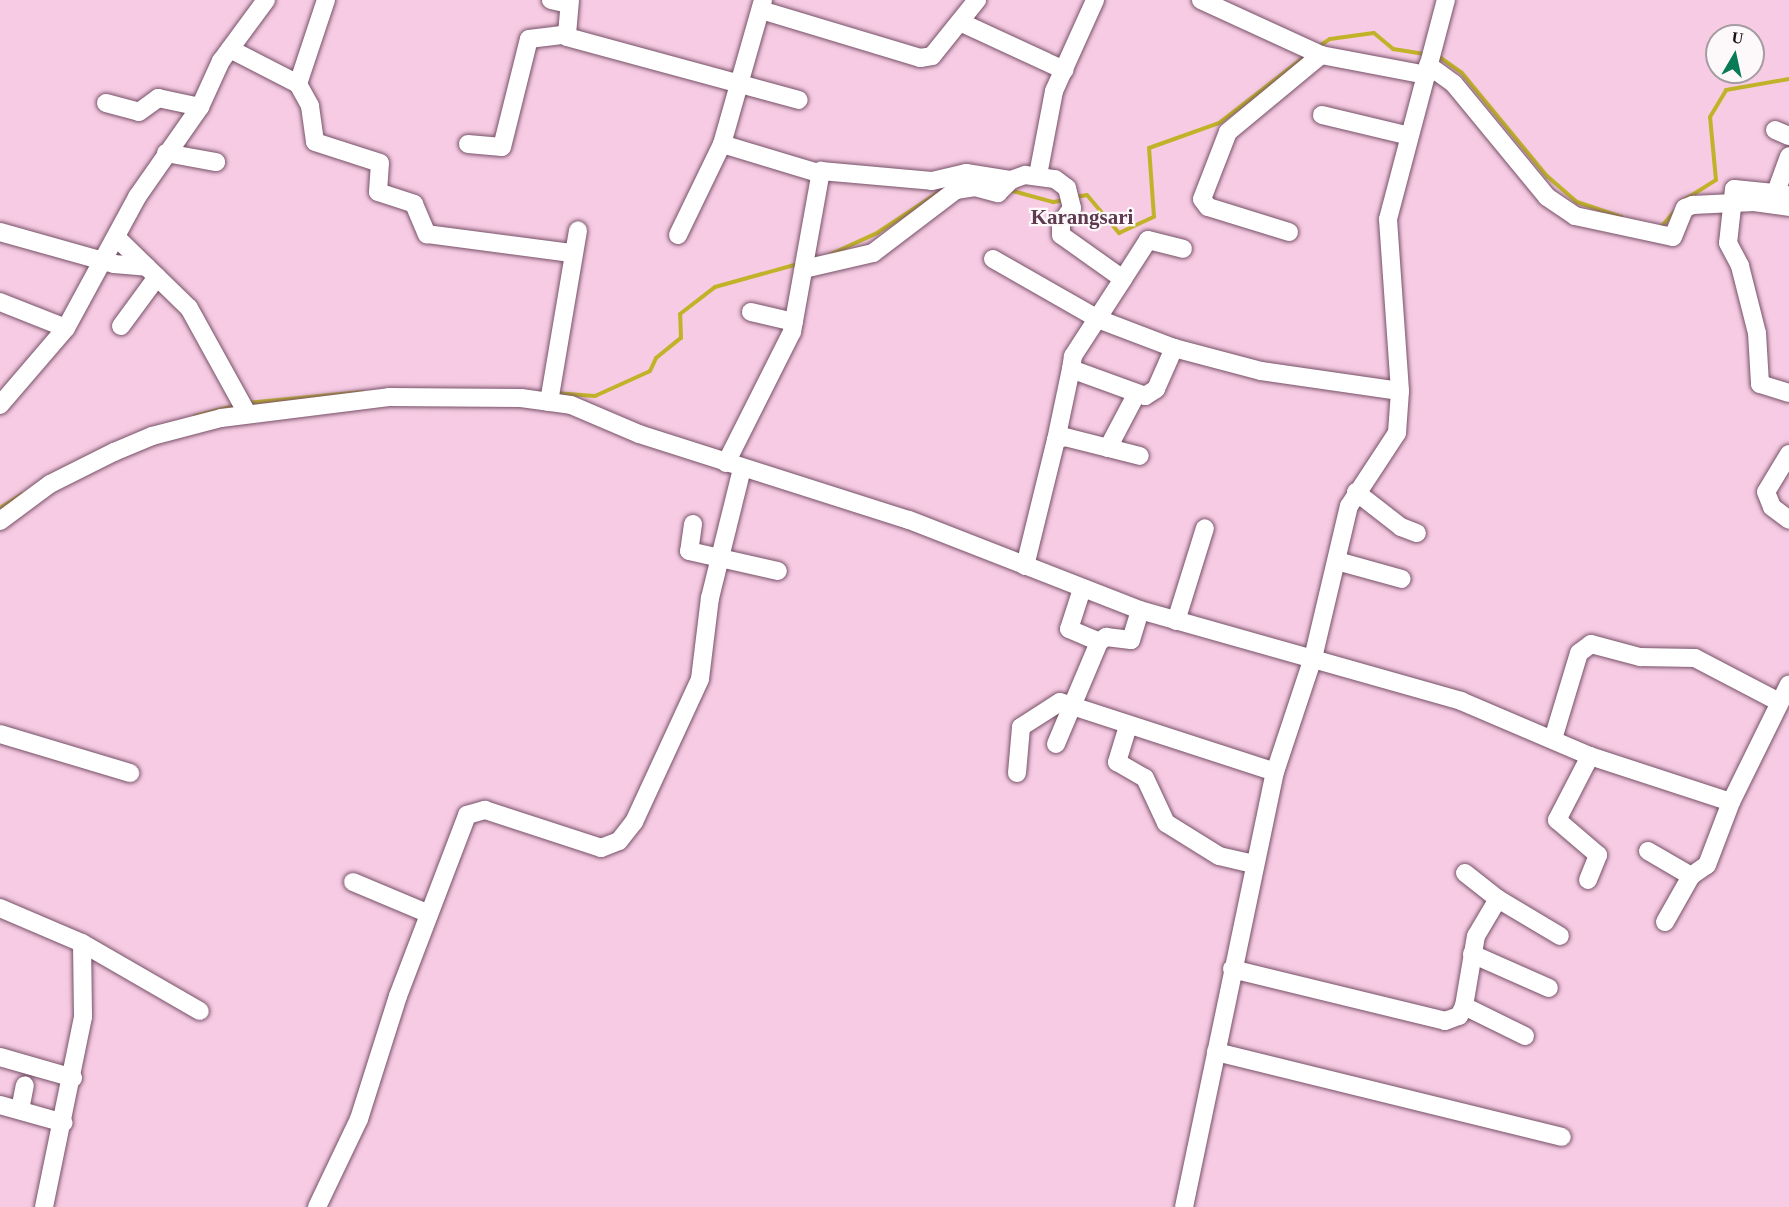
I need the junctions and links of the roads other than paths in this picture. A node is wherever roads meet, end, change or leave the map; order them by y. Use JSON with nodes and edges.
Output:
{"nodes":[{"id":1,"x":266,"y":0,"type":"edge"},
{"id":2,"x":326,"y":0,"type":"edge"},
{"id":3,"x":977,"y":0,"type":"edge"},
{"id":4,"x":1095,"y":0,"type":"edge"},
{"id":5,"x":1201,"y":0,"type":"edge"},
{"id":6,"x":1446,"y":0,"type":"edge"},
{"id":7,"x":563,"y":2,"type":"edge"},
{"id":8,"x":762,"y":5,"type":"edge"},
{"id":9,"x":960,"y":22,"type":"junction"},
{"id":10,"x":564,"y":35,"type":"junction"},
{"id":11,"x":230,"y":49,"type":"junction"},
{"id":12,"x":1314,"y":51,"type":"junction"},
{"id":13,"x":1429,"y":62,"type":"junction"},
{"id":14,"x":1064,"y":70,"type":"junction"},
{"id":15,"x":298,"y":84,"type":"junction"},
{"id":16,"x":741,"y":86,"type":"junction"},
{"id":17,"x":799,"y":100,"type":"dead end"},
{"id":18,"x":106,"y":103,"type":"dead end"},
{"id":19,"x":200,"y":108,"type":"junction"},
{"id":20,"x":1322,"y":115,"type":"dead end"},
{"id":21,"x":1406,"y":135,"type":"junction"},
{"id":22,"x":468,"y":144,"type":"dead end"},
{"id":23,"x":722,"y":144,"type":"junction"},
{"id":24,"x":166,"y":153,"type":"junction"},
{"id":25,"x":1789,"y":156,"type":"edge"},
{"id":26,"x":216,"y":162,"type":"dead end"},
{"id":27,"x":818,"y":173,"type":"junction"},
{"id":28,"x":1038,"y":175,"type":"junction"},
{"id":29,"x":967,"y":180,"type":"junction"},
{"id":30,"x":1782,"y":193,"type":"edge"},
{"id":31,"x":1722,"y":207,"type":"junction"},
{"id":32,"x":1789,"y":207,"type":"edge"},
{"id":33,"x":578,"y":230,"type":"dead end"},
{"id":34,"x":0,"y":232,"type":"edge"},
{"id":35,"x":1289,"y":232,"type":"dead end"},
{"id":36,"x":678,"y":235,"type":"dead end"},
{"id":37,"x":117,"y":238,"type":"junction"},
{"id":38,"x":1183,"y":249,"type":"dead end"},
{"id":39,"x":572,"y":253,"type":"junction"},
{"id":40,"x":993,"y":258,"type":"dead end"},
{"id":41,"x":105,"y":261,"type":"junction"},
{"id":42,"x":804,"y":266,"type":"junction"},
{"id":43,"x":152,"y":272,"type":"junction"},
{"id":44,"x":1123,"y":279,"type":"junction"},
{"id":45,"x":0,"y":302,"type":"edge"},
{"id":46,"x":751,"y":312,"type":"dead end"},
{"id":47,"x":1098,"y":319,"type":"junction"},
{"id":48,"x":794,"y":322,"type":"junction"},
{"id":49,"x":121,"y":326,"type":"dead end"},
{"id":50,"x":66,"y":328,"type":"junction"},
{"id":51,"x":1173,"y":348,"type":"junction"},
{"id":52,"x":1071,"y":369,"type":"junction"},
{"id":53,"x":1400,"y":392,"type":"junction"},
{"id":54,"x":1789,"y":393,"type":"edge"},
{"id":55,"x":549,"y":395,"type":"junction"},
{"id":56,"x":1136,"y":395,"type":"junction"},
{"id":57,"x":0,"y":405,"type":"edge"},
{"id":58,"x":244,"y":406,"type":"junction"},
{"id":59,"x":1056,"y":440,"type":"junction"},
{"id":60,"x":1108,"y":448,"type":"junction"},
{"id":61,"x":1789,"y":454,"type":"edge"},
{"id":62,"x":1140,"y":456,"type":"dead end"},
{"id":63,"x":734,"y":466,"type":"junction"},
{"id":64,"x":1356,"y":492,"type":"junction"},
{"id":65,"x":1789,"y":520,"type":"edge"},
{"id":66,"x":0,"y":521,"type":"edge"},
{"id":67,"x":693,"y":524,"type":"dead end"},
{"id":68,"x":1205,"y":528,"type":"dead end"},
{"id":69,"x":1417,"y":533,"type":"dead end"},
{"id":70,"x":720,"y":557,"type":"junction"},
{"id":71,"x":1337,"y":561,"type":"junction"},
{"id":72,"x":1025,"y":566,"type":"junction"},
{"id":73,"x":778,"y":572,"type":"dead end"},
{"id":74,"x":1402,"y":579,"type":"dead end"},
{"id":75,"x":1082,"y":589,"type":"junction"},
{"id":76,"x":1140,"y":610,"type":"junction"},
{"id":77,"x":1176,"y":621,"type":"junction"},
{"id":78,"x":1100,"y":642,"type":"junction"},
{"id":79,"x":1313,"y":658,"type":"junction"},
{"id":80,"x":1789,"y":684,"type":"edge"},
{"id":81,"x":1779,"y":702,"type":"junction"},
{"id":82,"x":1072,"y":705,"type":"junction"},
{"id":83,"x":1128,"y":726,"type":"junction"},
{"id":84,"x":0,"y":734,"type":"edge"},
{"id":85,"x":1553,"y":739,"type":"junction"},
{"id":86,"x":1056,"y":744,"type":"dead end"},
{"id":87,"x":1590,"y":756,"type":"junction"},
{"id":88,"x":1275,"y":772,"type":"junction"},
{"id":89,"x":130,"y":773,"type":"dead end"},
{"id":90,"x":1017,"y":773,"type":"dead end"},
{"id":91,"x":1731,"y":802,"type":"junction"},
{"id":92,"x":1648,"y":851,"type":"dead end"},
{"id":93,"x":1253,"y":864,"type":"junction"},
{"id":94,"x":1465,"y":873,"type":"dead end"},
{"id":95,"x":1691,"y":876,"type":"junction"},
{"id":96,"x":1588,"y":880,"type":"dead end"},
{"id":97,"x":353,"y":882,"type":"dead end"},
{"id":98,"x":1498,"y":899,"type":"junction"},
{"id":99,"x":0,"y":908,"type":"edge"},
{"id":100,"x":429,"y":914,"type":"junction"},
{"id":101,"x":1665,"y":922,"type":"dead end"},
{"id":102,"x":1560,"y":936,"type":"dead end"},
{"id":103,"x":82,"y":943,"type":"junction"},
{"id":104,"x":1472,"y":954,"type":"junction"},
{"id":105,"x":1232,"y":969,"type":"junction"},
{"id":106,"x":1549,"y":988,"type":"dead end"},
{"id":107,"x":1464,"y":1006,"type":"junction"},
{"id":108,"x":200,"y":1011,"type":"dead end"},
{"id":109,"x":1525,"y":1036,"type":"dead end"},
{"id":110,"x":1216,"y":1052,"type":"junction"},
{"id":111,"x":0,"y":1057,"type":"edge"},
{"id":112,"x":73,"y":1078,"type":"junction"},
{"id":113,"x":26,"y":1085,"type":"dead end"},
{"id":114,"x":0,"y":1104,"type":"edge"},
{"id":115,"x":20,"y":1110,"type":"junction"},
{"id":116,"x":64,"y":1123,"type":"junction"},
{"id":117,"x":1562,"y":1137,"type":"dead end"},
{"id":118,"x":44,"y":1207,"type":"edge"},
{"id":119,"x":317,"y":1207,"type":"edge"},
{"id":120,"x":1184,"y":1207,"type":"edge"}],
"edges":[{"from":1,"to":11,"type":"street"},
{"from":2,"to":15,"type":"street"},
{"from":3,"to":9,"type":"street"},
{"from":4,"to":14,"type":"street"},
{"from":5,"to":12,"type":"street"},
{"from":6,"to":13,"type":"street"},
{"from":7,"to":10,"type":"street"},
{"from":8,"to":9,"type":"street"},
{"from":8,"to":16,"type":"street"},
{"from":9,"to":14,"type":"street"},
{"from":10,"to":16,"type":"street"},
{"from":10,"to":22,"type":"street"},
{"from":11,"to":15,"type":"street"},
{"from":11,"to":19,"type":"street"},
{"from":12,"to":13,"type":"street"},
{"from":12,"to":35,"type":"street"},
{"from":13,"to":21,"type":"street"},
{"from":13,"to":31,"type":"street"},
{"from":14,"to":28,"type":"street"},
{"from":15,"to":39,"type":"street"},
{"from":16,"to":17,"type":"street"},
{"from":16,"to":23,"type":"street"},
{"from":18,"to":19,"type":"street"},
{"from":19,"to":24,"type":"street"},
{"from":20,"to":21,"type":"street"},
{"from":21,"to":53,"type":"street"},
{"from":23,"to":27,"type":"street"},
{"from":23,"to":36,"type":"street"},
{"from":24,"to":26,"type":"street"},
{"from":24,"to":37,"type":"street"},
{"from":25,"to":30,"type":"street"},
{"from":27,"to":29,"type":"street"},
{"from":27,"to":42,"type":"street"},
{"from":28,"to":29,"type":"street"},
{"from":28,"to":44,"type":"street"},
{"from":29,"to":42,"type":"street"},
{"from":30,"to":31,"type":"street"},
{"from":31,"to":32,"type":"street"},
{"from":31,"to":54,"type":"street"},
{"from":33,"to":39,"type":"street"},
{"from":34,"to":41,"type":"street"},
{"from":37,"to":41,"type":"street"},
{"from":37,"to":43,"type":"street"},
{"from":38,"to":44,"type":"street"},
{"from":39,"to":55,"type":"street"},
{"from":40,"to":47,"type":"street"},
{"from":41,"to":43,"type":"street"},
{"from":41,"to":50,"type":"street"},
{"from":42,"to":48,"type":"street"},
{"from":43,"to":49,"type":"street"},
{"from":43,"to":58,"type":"street"},
{"from":44,"to":47,"type":"street"},
{"from":45,"to":50,"type":"street"},
{"from":46,"to":48,"type":"street"},
{"from":47,"to":51,"type":"street"},
{"from":47,"to":52,"type":"street"},
{"from":48,"to":63,"type":"street"},
{"from":50,"to":57,"type":"street"},
{"from":51,"to":53,"type":"street"},
{"from":51,"to":56,"type":"street"},
{"from":52,"to":56,"type":"street"},
{"from":52,"to":59,"type":"street"},
{"from":53,"to":64,"type":"street"},
{"from":55,"to":58,"type":"street"},
{"from":55,"to":63,"type":"street"},
{"from":56,"to":60,"type":"street"},
{"from":58,"to":66,"type":"street"},
{"from":59,"to":60,"type":"street"},
{"from":59,"to":72,"type":"street"},
{"from":60,"to":62,"type":"street"},
{"from":61,"to":65,"type":"street"},
{"from":63,"to":70,"type":"street"},
{"from":63,"to":72,"type":"street"},
{"from":64,"to":69,"type":"street"},
{"from":64,"to":71,"type":"street"},
{"from":67,"to":70,"type":"street"},
{"from":68,"to":77,"type":"street"},
{"from":70,"to":73,"type":"street"},
{"from":70,"to":100,"type":"street"},
{"from":71,"to":74,"type":"street"},
{"from":71,"to":79,"type":"street"},
{"from":72,"to":75,"type":"street"},
{"from":75,"to":76,"type":"street"},
{"from":75,"to":78,"type":"street"},
{"from":76,"to":77,"type":"street"},
{"from":76,"to":78,"type":"street"},
{"from":77,"to":79,"type":"street"},
{"from":78,"to":82,"type":"street"},
{"from":79,"to":85,"type":"street"},
{"from":79,"to":88,"type":"street"},
{"from":80,"to":81,"type":"street"},
{"from":81,"to":85,"type":"street"},
{"from":81,"to":91,"type":"street"},
{"from":82,"to":83,"type":"street"},
{"from":82,"to":86,"type":"street"},
{"from":82,"to":90,"type":"street"},
{"from":83,"to":88,"type":"street"},
{"from":83,"to":93,"type":"street"},
{"from":84,"to":89,"type":"street"},
{"from":85,"to":87,"type":"street"},
{"from":87,"to":91,"type":"street"},
{"from":87,"to":96,"type":"street"},
{"from":88,"to":93,"type":"street"},
{"from":91,"to":95,"type":"street"},
{"from":92,"to":95,"type":"street"},
{"from":93,"to":105,"type":"street"},
{"from":94,"to":98,"type":"street"},
{"from":95,"to":101,"type":"street"},
{"from":97,"to":100,"type":"street"},
{"from":98,"to":102,"type":"street"},
{"from":98,"to":104,"type":"street"},
{"from":99,"to":103,"type":"street"},
{"from":100,"to":119,"type":"street"},
{"from":103,"to":108,"type":"street"},
{"from":103,"to":112,"type":"street"},
{"from":104,"to":106,"type":"street"},
{"from":104,"to":107,"type":"street"},
{"from":105,"to":107,"type":"street"},
{"from":105,"to":110,"type":"street"},
{"from":107,"to":109,"type":"street"},
{"from":110,"to":117,"type":"street"},
{"from":110,"to":120,"type":"street"},
{"from":111,"to":112,"type":"street"},
{"from":112,"to":116,"type":"street"},
{"from":113,"to":115,"type":"street"},
{"from":114,"to":115,"type":"street"},
{"from":115,"to":116,"type":"street"},
{"from":116,"to":118,"type":"street"}]}
